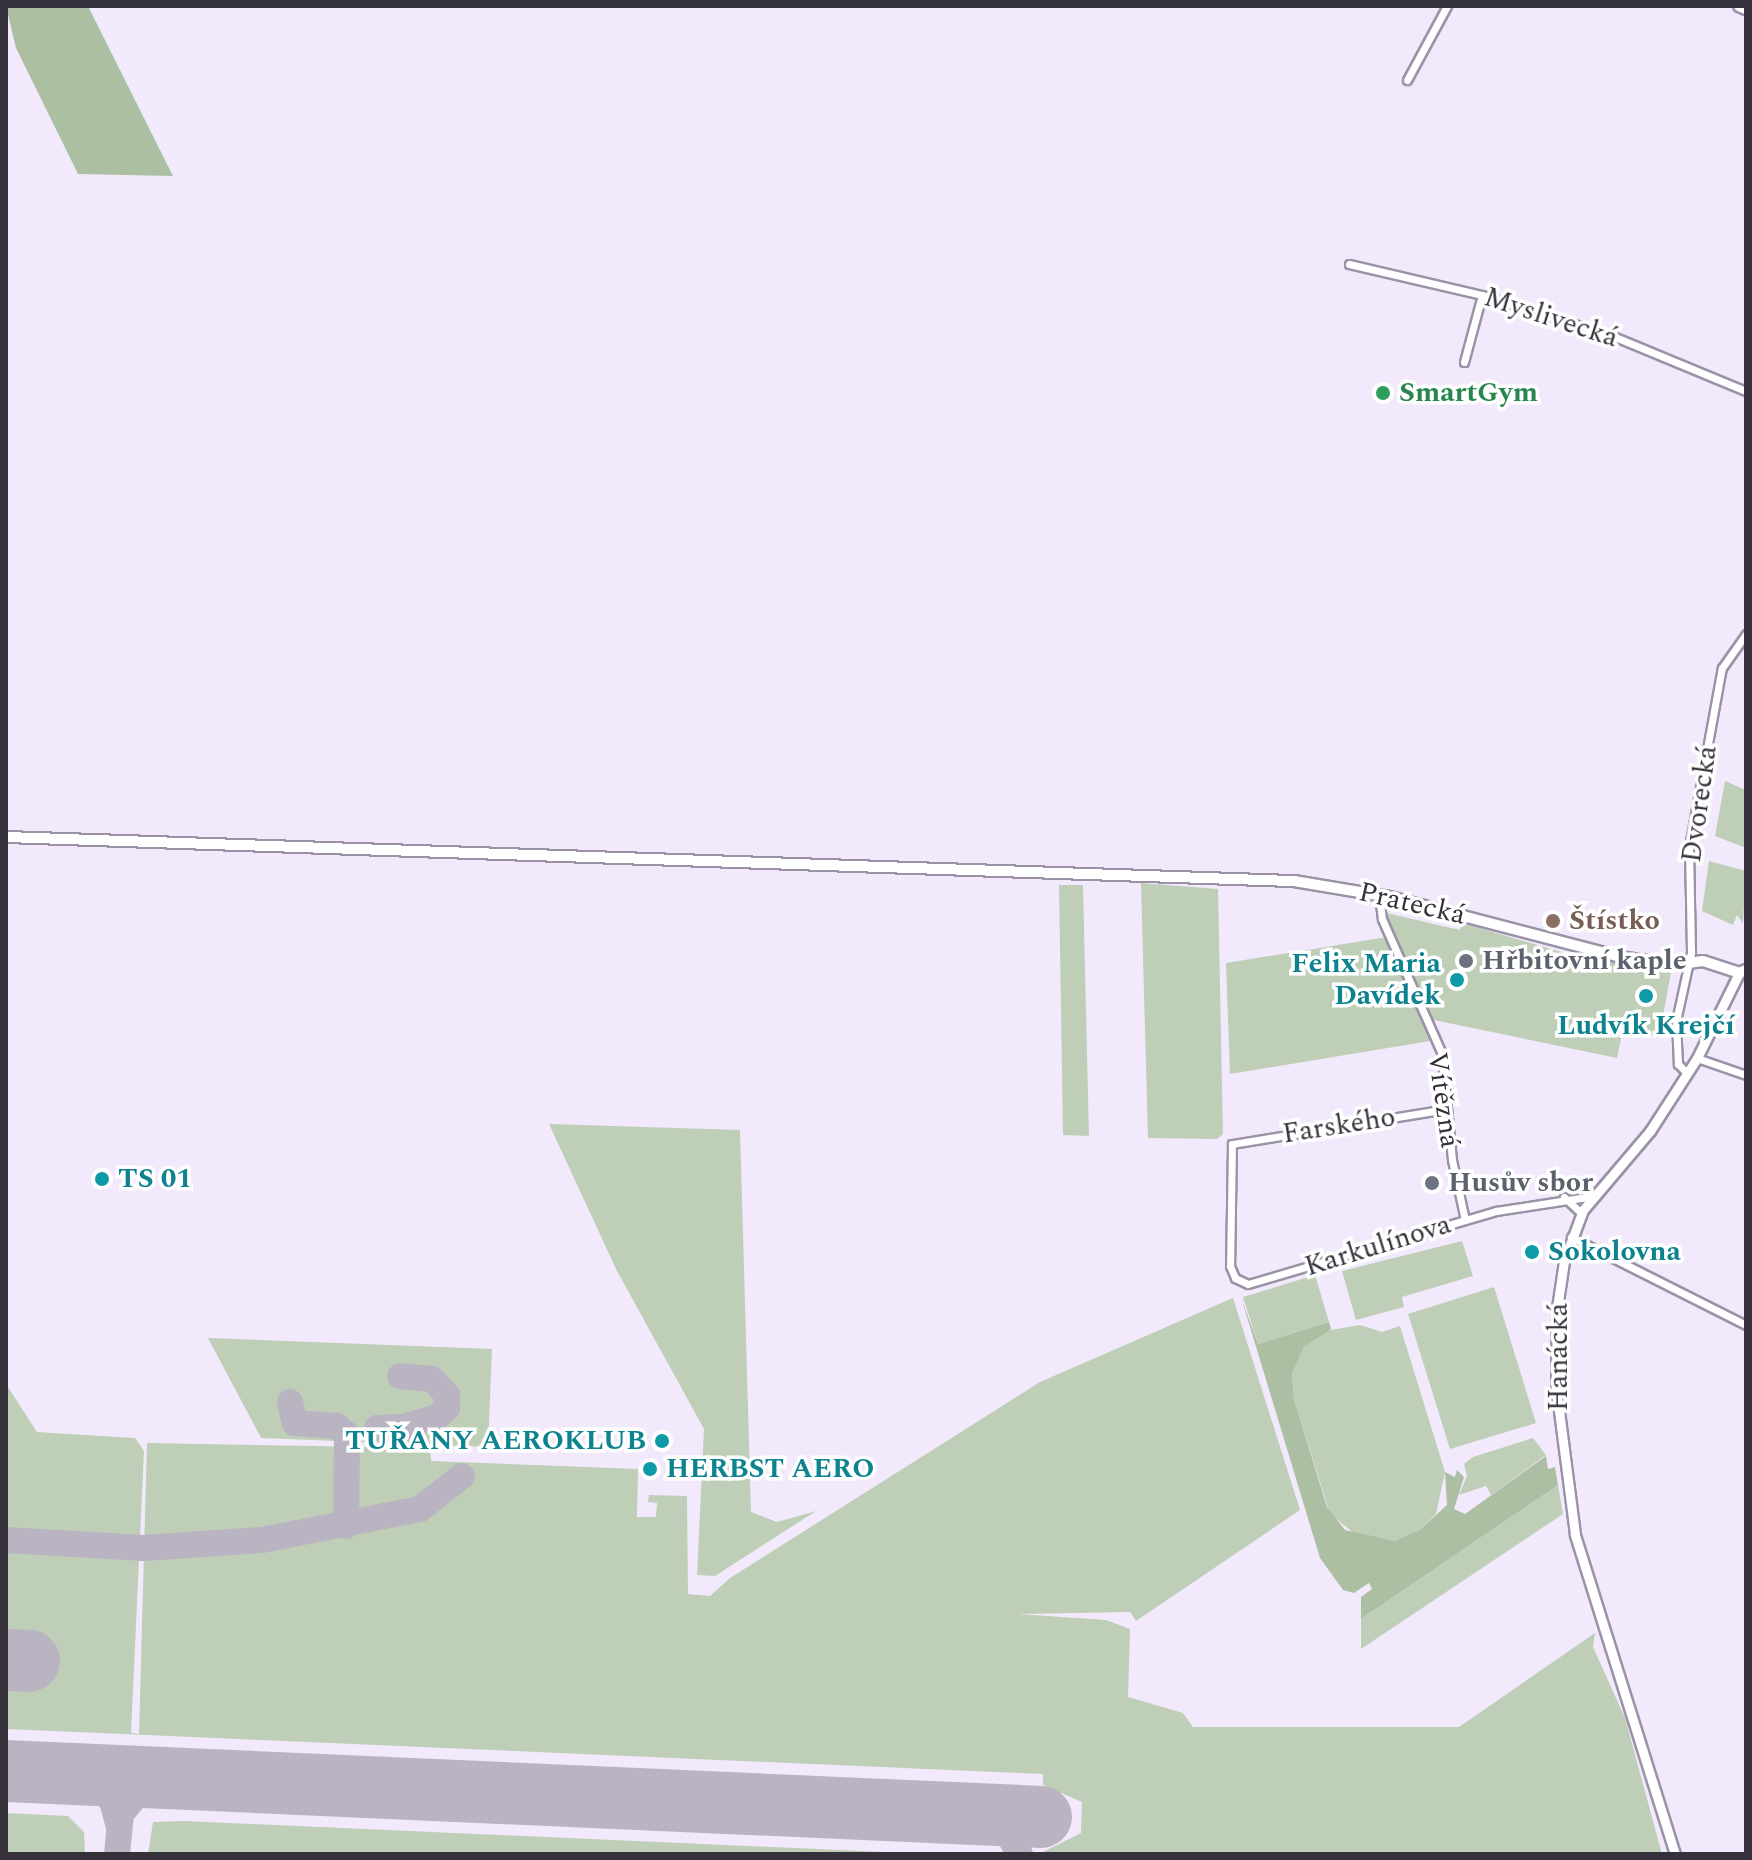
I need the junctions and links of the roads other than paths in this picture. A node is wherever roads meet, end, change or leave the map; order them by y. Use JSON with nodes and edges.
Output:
{"nodes":[{"id":1,"x":1447,"y":6,"type":"edge"},
{"id":2,"x":1739,"y":6,"type":"edge"},
{"id":3,"x":1746,"y":9,"type":"edge"},
{"id":4,"x":1407,"y":80,"type":"dead end"},
{"id":5,"x":1349,"y":264,"type":"dead end"},
{"id":6,"x":1482,"y":295,"type":"junction"},
{"id":7,"x":1464,"y":362,"type":"dead end"},
{"id":8,"x":1746,"y":391,"type":"edge"},
{"id":9,"x":1746,"y":634,"type":"edge"},
{"id":10,"x":6,"y":837,"type":"edge"},
{"id":11,"x":1379,"y":895,"type":"junction"},
{"id":12,"x":1746,"y":958,"type":"edge"},
{"id":13,"x":1689,"y":961,"type":"junction"},
{"id":14,"x":1743,"y":972,"type":"edge"},
{"id":15,"x":1697,"y":1058,"type":"junction"},
{"id":16,"x":1687,"y":1073,"type":"junction"},
{"id":17,"x":1746,"y":1075,"type":"edge"},
{"id":18,"x":1446,"y":1109,"type":"junction"},
{"id":19,"x":1594,"y":1196,"type":"junction"},
{"id":20,"x":1564,"y":1197,"type":"junction"},
{"id":21,"x":1581,"y":1213,"type":"junction"},
{"id":22,"x":1465,"y":1220,"type":"junction"},
{"id":23,"x":1571,"y":1237,"type":"junction"},
{"id":24,"x":1240,"y":1282,"type":"joint"},
{"id":25,"x":1746,"y":1325,"type":"edge"},
{"id":26,"x":1675,"y":1854,"type":"edge"}],
"edges":[{"from":1,"to":4,"type":"street"},
{"from":2,"to":3,"type":"main road"},
{"from":5,"to":6,"type":"street","name":"Myslivecká"},
{"from":6,"to":7,"type":"street"},
{"from":6,"to":8,"type":"street","name":"Myslivecká"},
{"from":9,"to":13,"type":"street","name":"Dvorecká"},
{"from":10,"to":11,"type":"main road","name":"Pratecká"},
{"from":11,"to":13,"type":"main road","name":"Pratecká"},
{"from":11,"to":18,"type":"street","name":"Vítězná"},
{"from":12,"to":14,"type":"main road","name":"Hanácká"},
{"from":13,"to":14,"type":"main road","name":"Pratecká"},
{"from":13,"to":16,"type":"street","name":"Dvorecká"},
{"from":14,"to":15,"type":"street","name":"Hanácká"},
{"from":15,"to":16,"type":"street","name":"Hanácká"},
{"from":15,"to":17,"type":"street"},
{"from":16,"to":19,"type":"street","name":"Hanácká"},
{"from":18,"to":22,"type":"street","name":"Vítězná"},
{"from":18,"to":24,"type":"street","name":"Farského"},
{"from":19,"to":20,"type":"street","name":"Karkulínova"},
{"from":19,"to":21,"type":"street","name":"Hanácká"},
{"from":20,"to":21,"type":"street"},
{"from":20,"to":22,"type":"street","name":"Karkulínova"},
{"from":21,"to":23,"type":"street","name":"Hanácká"},
{"from":22,"to":24,"type":"street","name":"Karkulínova"},
{"from":23,"to":25,"type":"street"},
{"from":23,"to":26,"type":"street","name":"Hanácká"}]}
